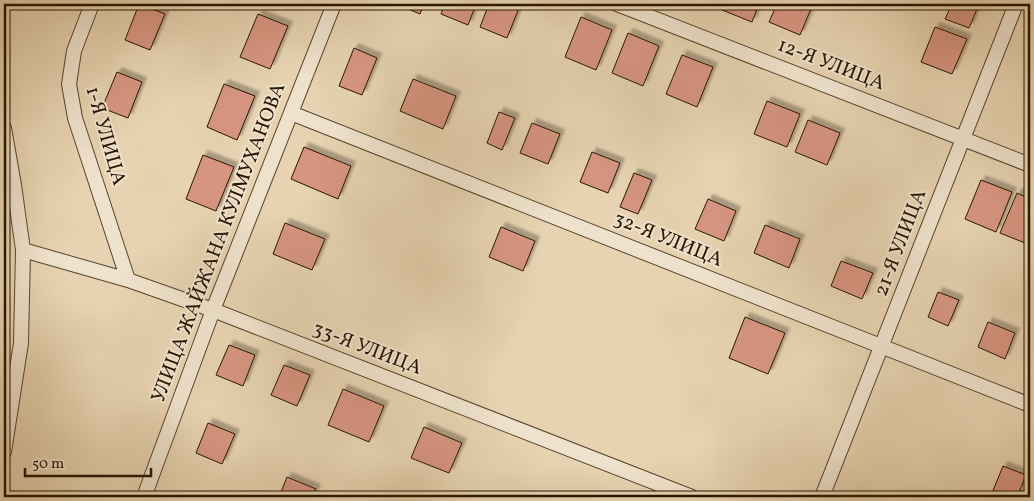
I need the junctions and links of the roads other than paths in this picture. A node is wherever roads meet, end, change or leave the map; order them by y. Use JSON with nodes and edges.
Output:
{"nodes":[{"id":1,"x":92,"y":4,"type":"edge"},
{"id":2,"x":334,"y":4,"type":"edge"},
{"id":3,"x":617,"y":4,"type":"edge"},
{"id":4,"x":1016,"y":4,"type":"edge"},
{"id":5,"x":291,"y":112,"type":"junction"},
{"id":6,"x":4,"y":128,"type":"edge"},
{"id":7,"x":963,"y":138,"type":"junction"},
{"id":8,"x":1030,"y":165,"type":"edge"},
{"id":9,"x":23,"y":250,"type":"junction"},
{"id":10,"x":128,"y":280,"type":"junction"},
{"id":11,"x":214,"y":310,"type":"junction"},
{"id":12,"x":882,"y":346,"type":"junction"},
{"id":13,"x":1030,"y":405,"type":"edge"},
{"id":14,"x":4,"y":452,"type":"edge"},
{"id":15,"x":144,"y":497,"type":"edge"},
{"id":16,"x":692,"y":497,"type":"edge"},
{"id":17,"x":822,"y":497,"type":"edge"}],
"edges":[{"from":1,"to":10,"type":"street","name":"1-Я УЛИЦА"},
{"from":2,"to":5,"type":"street","name":"УЛИЦА ЖАЙЖАНА КУЛМУХАНОВА"},
{"from":3,"to":7,"type":"street","name":"12-Я УЛИЦА"},
{"from":4,"to":7,"type":"street","name":"21-Я УЛИЦА"},
{"from":5,"to":11,"type":"street","name":"УЛИЦА ЖАЙЖАНА КУЛМУХАНОВА"},
{"from":5,"to":12,"type":"street","name":"32-Я УЛИЦА"},
{"from":6,"to":9,"type":"street"},
{"from":7,"to":8,"type":"street","name":"12-Я УЛИЦА"},
{"from":7,"to":12,"type":"street","name":"21-Я УЛИЦА"},
{"from":9,"to":10,"type":"street","name":"33-Я УЛИЦА"},
{"from":9,"to":14,"type":"street"},
{"from":10,"to":11,"type":"street","name":"33-Я УЛИЦА"},
{"from":11,"to":15,"type":"street","name":"УЛИЦА ЖАЙЖАНА КУЛМУХАНОВА"},
{"from":11,"to":16,"type":"street","name":"33-Я УЛИЦА"},
{"from":12,"to":13,"type":"street","name":"32-Я УЛИЦА"},
{"from":12,"to":17,"type":"street","name":"21-Я УЛИЦА"}]}
